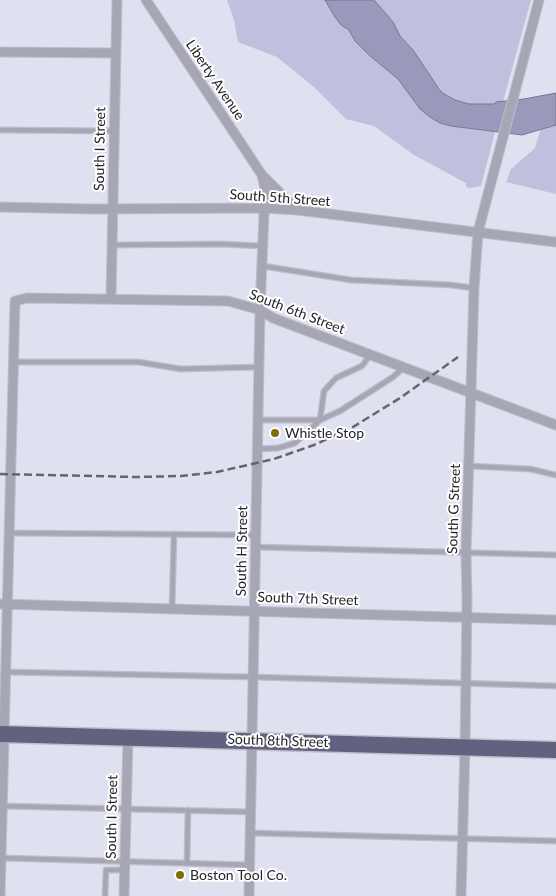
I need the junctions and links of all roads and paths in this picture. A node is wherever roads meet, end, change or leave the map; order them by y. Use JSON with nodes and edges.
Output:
{"nodes":[{"id":1,"x":117,"y":0,"type":"edge"},
{"id":2,"x":146,"y":0,"type":"edge"},
{"id":3,"x":539,"y":0,"type":"edge"},
{"id":4,"x":0,"y":52,"type":"edge"},
{"id":5,"x":116,"y":53,"type":"junction"},
{"id":6,"x":0,"y":130,"type":"edge"},
{"id":7,"x":114,"y":132,"type":"junction"},
{"id":8,"x":262,"y":175,"type":"junction"},
{"id":9,"x":0,"y":207,"type":"edge"},
{"id":10,"x":113,"y":207,"type":"junction"},
{"id":11,"x":263,"y":208,"type":"junction"},
{"id":12,"x":296,"y":210,"type":"junction"},
{"id":13,"x":478,"y":232,"type":"junction"},
{"id":14,"x":556,"y":242,"type":"edge"},
{"id":15,"x":112,"y":244,"type":"junction"},
{"id":16,"x":262,"y":246,"type":"junction"},
{"id":17,"x":262,"y":266,"type":"junction"},
{"id":18,"x":474,"y":288,"type":"junction"},
{"id":19,"x":111,"y":299,"type":"junction"},
{"id":20,"x":260,"y":310,"type":"junction"},
{"id":21,"x":370,"y":355,"type":"junction"},
{"id":22,"x":12,"y":362,"type":"junction"},
{"id":23,"x":259,"y":367,"type":"junction"},
{"id":24,"x":404,"y":367,"type":"junction"},
{"id":25,"x":472,"y":393,"type":"junction"},
{"id":26,"x":258,"y":420,"type":"junction"},
{"id":27,"x":320,"y":420,"type":"junction"},
{"id":28,"x":556,"y":424,"type":"edge"},
{"id":29,"x":257,"y":449,"type":"junction"},
{"id":30,"x":469,"y":466,"type":"junction"},
{"id":31,"x":556,"y":476,"type":"edge"},
{"id":32,"x":8,"y":533,"type":"junction"},
{"id":33,"x":174,"y":534,"type":"junction"},
{"id":34,"x":256,"y":535,"type":"junction"},
{"id":35,"x":255,"y":547,"type":"junction"},
{"id":36,"x":466,"y":553,"type":"junction"},
{"id":37,"x":556,"y":555,"type":"edge"},
{"id":38,"x":3,"y":604,"type":"edge"},
{"id":39,"x":172,"y":609,"type":"junction"},
{"id":40,"x":254,"y":611,"type":"junction"},
{"id":41,"x":466,"y":618,"type":"junction"},
{"id":42,"x":556,"y":620,"type":"edge"},
{"id":43,"x":5,"y":672,"type":"junction"},
{"id":44,"x":254,"y":677,"type":"junction"},
{"id":45,"x":466,"y":684,"type":"junction"},
{"id":46,"x":556,"y":686,"type":"edge"},
{"id":47,"x":2,"y":735,"type":"edge"},
{"id":48,"x":128,"y":738,"type":"junction"},
{"id":49,"x":252,"y":740,"type":"junction"},
{"id":50,"x":466,"y":747,"type":"junction"},
{"id":51,"x":556,"y":750,"type":"edge"},
{"id":52,"x":1,"y":806,"type":"edge"},
{"id":53,"x":126,"y":809,"type":"junction"},
{"id":54,"x":188,"y":810,"type":"junction"},
{"id":55,"x":251,"y":812,"type":"junction"},
{"id":56,"x":250,"y":833,"type":"junction"},
{"id":57,"x":462,"y":839,"type":"junction"},
{"id":58,"x":556,"y":841,"type":"edge"},
{"id":59,"x":1,"y":858,"type":"edge"},
{"id":60,"x":187,"y":863,"type":"junction"},
{"id":61,"x":250,"y":865,"type":"junction"},
{"id":62,"x":125,"y":866,"type":"junction"},
{"id":63,"x":0,"y":896,"type":"edge"},
{"id":64,"x":105,"y":896,"type":"edge"},
{"id":65,"x":124,"y":896,"type":"edge"},
{"id":66,"x":249,"y":896,"type":"edge"},
{"id":67,"x":461,"y":896,"type":"edge"}],
"edges":[{"from":1,"to":5,"type":"street","name":"South I Street"},
{"from":2,"to":8,"type":"street","name":"Liberty Avenue"},
{"from":3,"to":13,"type":"street","name":"South G Street"},
{"from":4,"to":5,"type":"street"},
{"from":5,"to":7,"type":"street","name":"South I Street"},
{"from":6,"to":7,"type":"lane"},
{"from":7,"to":10,"type":"street","name":"South I Street"},
{"from":8,"to":11,"type":"street"},
{"from":8,"to":12,"type":"street","name":"Liberty Avenue"},
{"from":9,"to":10,"type":"street","name":"South 5th Street"},
{"from":10,"to":11,"type":"street","name":"South 5th Street"},
{"from":10,"to":15,"type":"street","name":"South I Street"},
{"from":11,"to":12,"type":"street","name":"South 5th Street"},
{"from":11,"to":16,"type":"street","name":"South H Street"},
{"from":12,"to":13,"type":"street","name":"South 5th Street"},
{"from":13,"to":14,"type":"street","name":"South 5th Street"},
{"from":13,"to":18,"type":"street","name":"South G Street"},
{"from":15,"to":16,"type":"lane"},
{"from":15,"to":19,"type":"street","name":"South I Street"},
{"from":16,"to":17,"type":"street","name":"South H Street"},
{"from":17,"to":18,"type":"lane"},
{"from":17,"to":20,"type":"street","name":"South H Street"},
{"from":18,"to":25,"type":"street","name":"South G Street"},
{"from":19,"to":20,"type":"street","name":"South 6th Street"},
{"from":19,"to":22,"type":"street","name":"South 6th Street"},
{"from":20,"to":21,"type":"street","name":"South 6th Street"},
{"from":20,"to":23,"type":"street","name":"South H Street"},
{"from":21,"to":24,"type":"street","name":"South 6th Street"},
{"from":21,"to":27,"type":"lane"},
{"from":22,"to":23,"type":"lane"},
{"from":22,"to":32,"type":"street"},
{"from":23,"to":26,"type":"street","name":"South H Street"},
{"from":24,"to":25,"type":"street","name":"South 6th Street"},
{"from":24,"to":27,"type":"lane"},
{"from":25,"to":28,"type":"street","name":"South 6th Street"},
{"from":25,"to":30,"type":"street","name":"South G Street"},
{"from":26,"to":27,"type":"lane"},
{"from":26,"to":29,"type":"street","name":"South H Street"},
{"from":27,"to":29,"type":"lane"},
{"from":29,"to":34,"type":"street","name":"South H Street"},
{"from":30,"to":31,"type":"lane"},
{"from":30,"to":36,"type":"street","name":"South G Street"},
{"from":32,"to":33,"type":"lane"},
{"from":32,"to":38,"type":"street"},
{"from":33,"to":34,"type":"lane"},
{"from":33,"to":39,"type":"lane"},
{"from":34,"to":35,"type":"street","name":"South H Street"},
{"from":35,"to":36,"type":"lane"},
{"from":35,"to":40,"type":"street","name":"South H Street"},
{"from":36,"to":37,"type":"lane"},
{"from":36,"to":41,"type":"street","name":"South G Street"},
{"from":38,"to":39,"type":"street","name":"South 7th Street"},
{"from":38,"to":43,"type":"street"},
{"from":39,"to":40,"type":"street","name":"South 7th Street"},
{"from":40,"to":41,"type":"street","name":"South 7th Street"},
{"from":40,"to":44,"type":"street","name":"South H Street"},
{"from":41,"to":42,"type":"street","name":"South 7th Street"},
{"from":41,"to":45,"type":"street","name":"South G Street"},
{"from":43,"to":44,"type":"lane"},
{"from":43,"to":47,"type":"street"},
{"from":44,"to":45,"type":"lane"},
{"from":44,"to":49,"type":"street","name":"South H Street"},
{"from":45,"to":46,"type":"lane"},
{"from":45,"to":50,"type":"street","name":"South G Street"},
{"from":47,"to":48,"type":"highway","name":"South 8th Street"},
{"from":47,"to":52,"type":"street"},
{"from":48,"to":49,"type":"highway","name":"South 8th Street"},
{"from":48,"to":53,"type":"street","name":"South I Street"},
{"from":49,"to":50,"type":"highway","name":"South 8th Street"},
{"from":49,"to":55,"type":"street","name":"South H Street"},
{"from":50,"to":51,"type":"highway","name":"South 8th Street"},
{"from":50,"to":57,"type":"street","name":"South G Street"},
{"from":52,"to":53,"type":"lane"},
{"from":52,"to":59,"type":"street"},
{"from":53,"to":54,"type":"lane"},
{"from":53,"to":62,"type":"street","name":"South I Street"},
{"from":54,"to":55,"type":"lane"},
{"from":54,"to":60,"type":"lane"},
{"from":55,"to":56,"type":"street","name":"South H Street"},
{"from":56,"to":57,"type":"lane"},
{"from":56,"to":61,"type":"street","name":"South H Street"},
{"from":57,"to":58,"type":"lane"},
{"from":57,"to":67,"type":"street","name":"South G Street"},
{"from":59,"to":62,"type":"lane"},
{"from":59,"to":63,"type":"street"},
{"from":60,"to":61,"type":"lane"},
{"from":60,"to":62,"type":"lane"},
{"from":61,"to":66,"type":"street","name":"South H Street"},
{"from":62,"to":64,"type":"lane"},
{"from":62,"to":65,"type":"street","name":"South I Street"}]}
